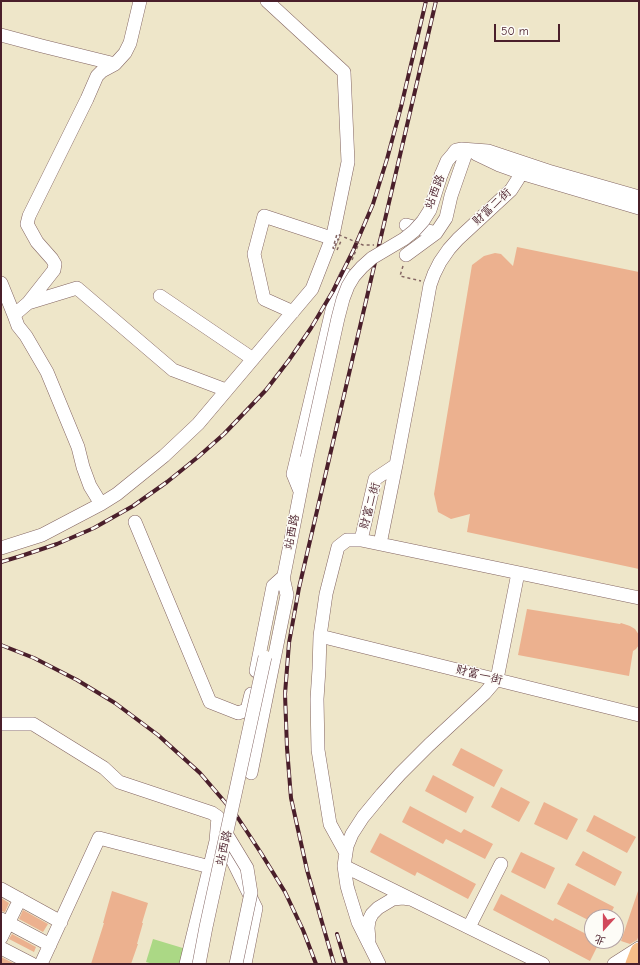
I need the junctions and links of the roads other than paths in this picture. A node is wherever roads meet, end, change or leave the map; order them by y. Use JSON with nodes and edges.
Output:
{"nodes":[{"id":1,"x":140,"y":1,"type":"edge"},
{"id":2,"x":267,"y":1,"type":"edge"},
{"id":3,"x":1,"y":35,"type":"edge"},
{"id":4,"x":115,"y":64,"type":"junction"},
{"id":5,"x":467,"y":150,"type":"junction"},
{"id":6,"x":522,"y":168,"type":"junction"},
{"id":7,"x":639,"y":197,"type":"edge"},
{"id":8,"x":639,"y":208,"type":"edge"},
{"id":9,"x":406,"y":225,"type":"dead end"},
{"id":10,"x":436,"y":233,"type":"junction"},
{"id":11,"x":333,"y":242,"type":"junction"},
{"id":12,"x":406,"y":255,"type":"dead end"},
{"id":13,"x":346,"y":275,"type":"road end"},
{"id":14,"x":1,"y":283,"type":"edge"},
{"id":15,"x":160,"y":296,"type":"dead end"},
{"id":16,"x":28,"y":302,"type":"junction"},
{"id":17,"x":293,"y":312,"type":"junction"},
{"id":18,"x":14,"y":315,"type":"junction"},
{"id":19,"x":253,"y":359,"type":"junction"},
{"id":20,"x":226,"y":390,"type":"junction"},
{"id":21,"x":396,"y":465,"type":"junction"},
{"id":22,"x":300,"y":491,"type":"junction"},
{"id":23,"x":101,"y":504,"type":"junction"},
{"id":24,"x":135,"y":522,"type":"dead end"},
{"id":25,"x":361,"y":540,"type":"junction"},
{"id":26,"x":380,"y":544,"type":"junction"},
{"id":27,"x":1,"y":548,"type":"edge"},
{"id":28,"x":518,"y":573,"type":"junction"},
{"id":29,"x":283,"y":577,"type":"junction"},
{"id":30,"x":639,"y":598,"type":"edge"},
{"id":31,"x":320,"y":636,"type":"junction"},
{"id":32,"x":497,"y":679,"type":"junction"},
{"id":33,"x":639,"y":715,"type":"edge"},
{"id":34,"x":1,"y":724,"type":"edge"},
{"id":35,"x":251,"y":773,"type":"dead end"},
{"id":36,"x":221,"y":832,"type":"junction"},
{"id":37,"x":345,"y":859,"type":"junction"},
{"id":38,"x":501,"y":864,"type":"dead end"},
{"id":39,"x":210,"y":867,"type":"junction"},
{"id":40,"x":1,"y":889,"type":"edge"},
{"id":41,"x":412,"y":899,"type":"junction"},
{"id":42,"x":20,"y":900,"type":"junction"},
{"id":43,"x":5,"y":921,"type":"edge"},
{"id":44,"x":61,"y":922,"type":"junction"},
{"id":45,"x":469,"y":927,"type":"junction"},
{"id":46,"x":1,"y":938,"type":"edge"},
{"id":47,"x":50,"y":945,"type":"junction"},
{"id":48,"x":369,"y":945,"type":"junction"},
{"id":49,"x":1,"y":948,"type":"edge"},
{"id":50,"x":639,"y":949,"type":"edge"},
{"id":51,"x":41,"y":963,"type":"edge"},
{"id":52,"x":186,"y":964,"type":"edge"},
{"id":53,"x":199,"y":964,"type":"edge"},
{"id":54,"x":236,"y":964,"type":"edge"},
{"id":55,"x":245,"y":964,"type":"edge"},
{"id":56,"x":379,"y":964,"type":"edge"},
{"id":57,"x":543,"y":964,"type":"edge"},
{"id":58,"x":614,"y":964,"type":"edge"},
{"id":59,"x":634,"y":964,"type":"edge"}],
"edges":[{"from":1,"to":4,"type":"street"},
{"from":2,"to":11,"type":"street"},
{"from":3,"to":4,"type":"street"},
{"from":4,"to":16,"type":"street"},
{"from":5,"to":6,"type":"street"},
{"from":5,"to":10,"type":"street"},
{"from":5,"to":22,"type":"street","name":"站西路","bridge":true},
{"from":6,"to":7,"type":"street"},
{"from":6,"to":8,"type":"street"},
{"from":6,"to":21,"type":"street","name":"财富二街"},
{"from":9,"to":10,"type":"street"},
{"from":10,"to":12,"type":"street"},
{"from":11,"to":17,"type":"street"},
{"from":11,"to":17,"type":"street"},
{"from":13,"to":22,"type":"street"},
{"from":14,"to":18,"type":"street"},
{"from":15,"to":19,"type":"street"},
{"from":16,"to":18,"type":"street"},
{"from":16,"to":20,"type":"street"},
{"from":17,"to":19,"type":"street"},
{"from":18,"to":23,"type":"street"},
{"from":19,"to":20,"type":"street"},
{"from":20,"to":23,"type":"street"},
{"from":21,"to":25,"type":"street","name":"财富二街"},
{"from":21,"to":26,"type":"street"},
{"from":22,"to":29,"type":"street","name":"站西路"},
{"from":23,"to":27,"type":"street"},
{"from":24,"to":29,"type":"street"},
{"from":25,"to":26,"type":"street","name":"财富二街"},
{"from":25,"to":31,"type":"street"},
{"from":26,"to":28,"type":"street","name":"财富二街"},
{"from":28,"to":30,"type":"street","name":"财富二街"},
{"from":28,"to":32,"type":"street"},
{"from":29,"to":35,"type":"street"},
{"from":29,"to":36,"type":"street","name":"站西路","bridge":true},
{"from":31,"to":32,"type":"street","name":"财富一街"},
{"from":31,"to":37,"type":"street"},
{"from":32,"to":33,"type":"street","name":"财富一街"},
{"from":32,"to":37,"type":"street"},
{"from":34,"to":36,"type":"street"},
{"from":36,"to":39,"type":"street"},
{"from":36,"to":53,"type":"street","name":"站西路","bridge":true},
{"from":36,"to":54,"type":"street","bridge":true},
{"from":36,"to":55,"type":"street"},
{"from":37,"to":41,"type":"street"},
{"from":37,"to":48,"type":"street"},
{"from":38,"to":45,"type":"street"},
{"from":39,"to":44,"type":"street"},
{"from":39,"to":52,"type":"street"},
{"from":40,"to":42,"type":"street"},
{"from":41,"to":45,"type":"street"},
{"from":41,"to":48,"type":"street"},
{"from":42,"to":43,"type":"street"},
{"from":42,"to":44,"type":"street"},
{"from":43,"to":46,"type":"street"},
{"from":43,"to":47,"type":"street"},
{"from":44,"to":47,"type":"street"},
{"from":45,"to":57,"type":"street"},
{"from":47,"to":51,"type":"street"},
{"from":48,"to":56,"type":"street"},
{"from":49,"to":51,"type":"street"},
{"from":50,"to":58,"type":"street"},
{"from":50,"to":59,"type":"main road"}]}
